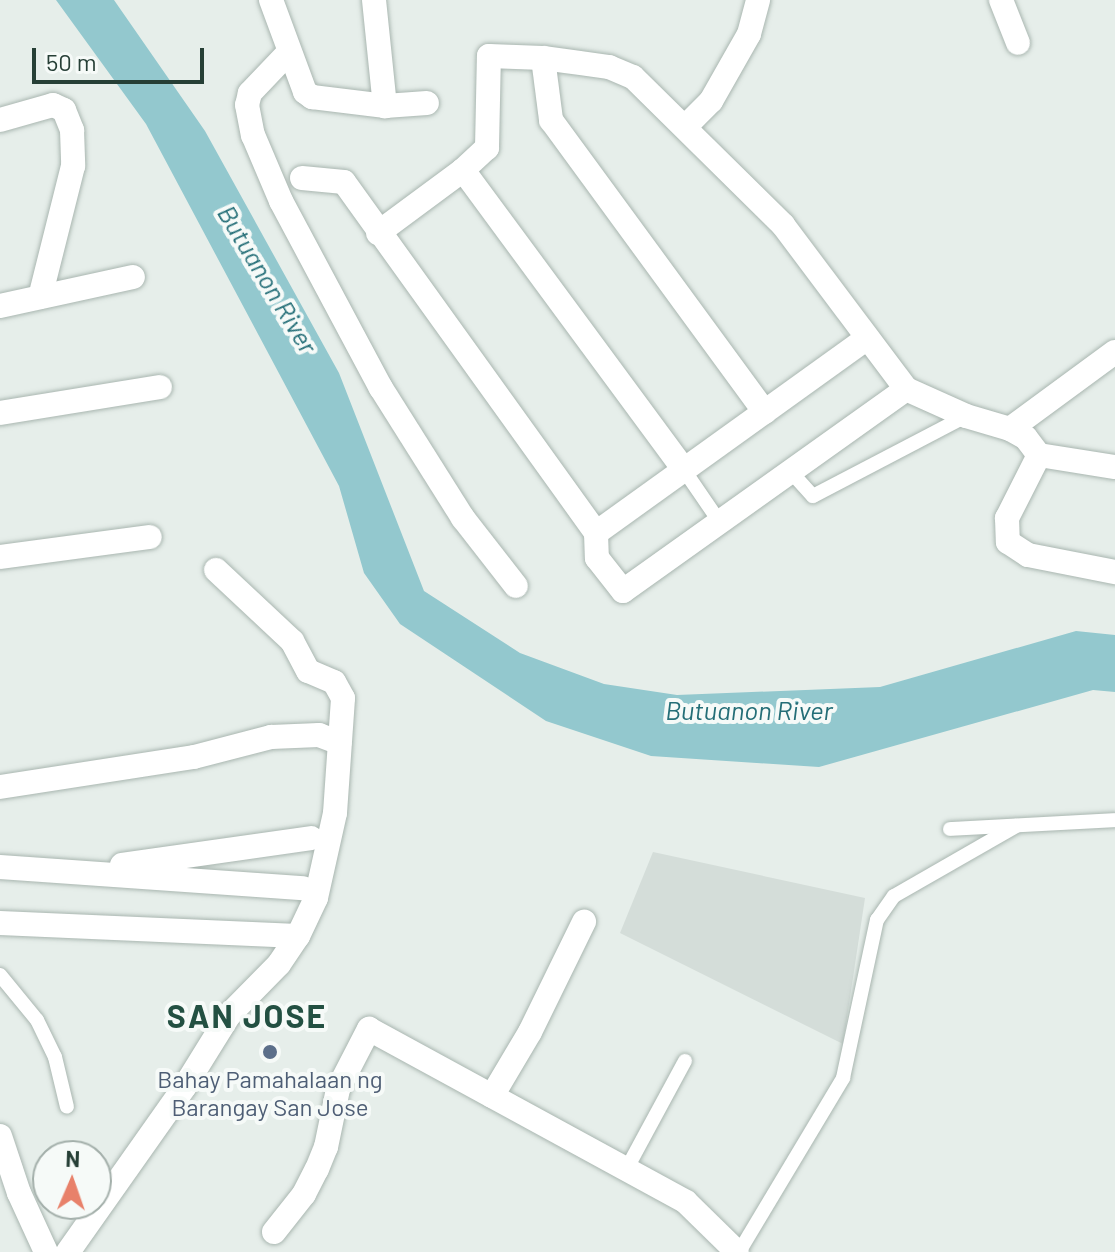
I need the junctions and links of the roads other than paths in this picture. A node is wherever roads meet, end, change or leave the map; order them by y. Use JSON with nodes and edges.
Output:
{"nodes":[{"id":1,"x":271,"y":0,"type":"edge"},
{"id":2,"x":374,"y":0,"type":"edge"},
{"id":3,"x":1001,"y":0,"type":"edge"},
{"id":4,"x":750,"y":3,"type":"edge"},
{"id":5,"x":1018,"y":43,"type":"dead end"},
{"id":6,"x":289,"y":52,"type":"junction"},
{"id":7,"x":543,"y":58,"type":"junction"},
{"id":8,"x":427,"y":103,"type":"dead end"},
{"id":9,"x":385,"y":106,"type":"junction"},
{"id":10,"x":0,"y":120,"type":"edge"},
{"id":11,"x":685,"y":127,"type":"junction"},
{"id":12,"x":463,"y":170,"type":"junction"},
{"id":13,"x":302,"y":178,"type":"dead end"},
{"id":14,"x":378,"y":233,"type":"junction"},
{"id":15,"x":133,"y":277,"type":"dead end"},
{"id":16,"x":40,"y":297,"type":"junction"},
{"id":17,"x":0,"y":306,"type":"edge"},
{"id":18,"x":867,"y":338,"type":"junction"},
{"id":19,"x":1115,"y":352,"type":"edge"},
{"id":20,"x":160,"y":387,"type":"dead end"},
{"id":21,"x":906,"y":389,"type":"junction"},
{"id":22,"x":765,"y":412,"type":"junction"},
{"id":23,"x":0,"y":413,"type":"edge"},
{"id":24,"x":966,"y":416,"type":"junction"},
{"id":25,"x":1010,"y":429,"type":"junction"},
{"id":26,"x":1039,"y":455,"type":"junction"},
{"id":27,"x":1115,"y":467,"type":"edge"},
{"id":28,"x":684,"y":470,"type":"junction"},
{"id":29,"x":792,"y":473,"type":"junction"},
{"id":30,"x":721,"y":524,"type":"junction"},
{"id":31,"x":596,"y":533,"type":"junction"},
{"id":32,"x":150,"y":537,"type":"dead end"},
{"id":33,"x":0,"y":557,"type":"edge"},
{"id":34,"x":216,"y":570,"type":"dead end"},
{"id":35,"x":1115,"y":572,"type":"edge"},
{"id":36,"x":516,"y":586,"type":"dead end"},
{"id":37,"x":340,"y":743,"type":"junction"},
{"id":38,"x":0,"y":787,"type":"edge"},
{"id":39,"x":1115,"y":820,"type":"edge"},
{"id":40,"x":1016,"y":826,"type":"junction"},
{"id":41,"x":950,"y":829,"type":"dead end"},
{"id":42,"x":311,"y":838,"type":"dead end"},
{"id":43,"x":261,"y":845,"type":"junction"},
{"id":44,"x":0,"y":867,"type":"edge"},
{"id":45,"x":76,"y":872,"type":"junction"},
{"id":46,"x":257,"y":885,"type":"junction"},
{"id":47,"x":303,"y":888,"type":"dead end"},
{"id":48,"x":584,"y":922,"type":"dead end"},
{"id":49,"x":0,"y":923,"type":"edge"},
{"id":50,"x":298,"y":936,"type":"junction"},
{"id":51,"x":0,"y":975,"type":"edge"},
{"id":52,"x":685,"y":1061,"type":"dead end"},
{"id":53,"x":492,"y":1096,"type":"junction"},
{"id":54,"x":67,"y":1107,"type":"dead end"},
{"id":55,"x":0,"y":1136,"type":"edge"},
{"id":56,"x":626,"y":1170,"type":"junction"},
{"id":57,"x":274,"y":1232,"type":"dead end"},
{"id":58,"x":46,"y":1252,"type":"edge"},
{"id":59,"x":68,"y":1252,"type":"edge"},
{"id":60,"x":738,"y":1252,"type":"edge"}],
"edges":[{"from":1,"to":6,"type":"street"},
{"from":2,"to":9,"type":"street"},
{"from":3,"to":5,"type":"street"},
{"from":4,"to":11,"type":"street"},
{"from":6,"to":9,"type":"street"},
{"from":6,"to":36,"type":"street"},
{"from":7,"to":11,"type":"street"},
{"from":7,"to":12,"type":"street"},
{"from":7,"to":22,"type":"street"},
{"from":8,"to":9,"type":"street"},
{"from":10,"to":16,"type":"street"},
{"from":11,"to":18,"type":"street"},
{"from":12,"to":14,"type":"street"},
{"from":12,"to":28,"type":"street"},
{"from":13,"to":14,"type":"street"},
{"from":14,"to":31,"type":"street"},
{"from":15,"to":16,"type":"street"},
{"from":16,"to":17,"type":"street"},
{"from":18,"to":21,"type":"street"},
{"from":18,"to":22,"type":"street"},
{"from":19,"to":25,"type":"street"},
{"from":20,"to":23,"type":"street"},
{"from":21,"to":24,"type":"street"},
{"from":21,"to":29,"type":"street"},
{"from":22,"to":28,"type":"street"},
{"from":24,"to":25,"type":"street"},
{"from":24,"to":29,"type":"lane"},
{"from":25,"to":26,"type":"street"},
{"from":26,"to":27,"type":"street"},
{"from":26,"to":35,"type":"street"},
{"from":28,"to":30,"type":"lane"},
{"from":28,"to":31,"type":"street"},
{"from":29,"to":30,"type":"street"},
{"from":30,"to":31,"type":"street"},
{"from":32,"to":33,"type":"street"},
{"from":34,"to":37,"type":"street"},
{"from":37,"to":38,"type":"street"},
{"from":37,"to":50,"type":"street"},
{"from":39,"to":40,"type":"lane"},
{"from":40,"to":41,"type":"lane"},
{"from":40,"to":60,"type":"lane"},
{"from":42,"to":43,"type":"street"},
{"from":43,"to":45,"type":"street"},
{"from":43,"to":46,"type":"street"},
{"from":44,"to":45,"type":"street"},
{"from":45,"to":46,"type":"street"},
{"from":46,"to":47,"type":"street"},
{"from":48,"to":53,"type":"street"},
{"from":49,"to":50,"type":"street"},
{"from":50,"to":59,"type":"street"},
{"from":51,"to":54,"type":"lane"},
{"from":52,"to":56,"type":"lane"},
{"from":53,"to":56,"type":"street"},
{"from":53,"to":57,"type":"street"},
{"from":55,"to":58,"type":"street"},
{"from":56,"to":60,"type":"street"}]}
